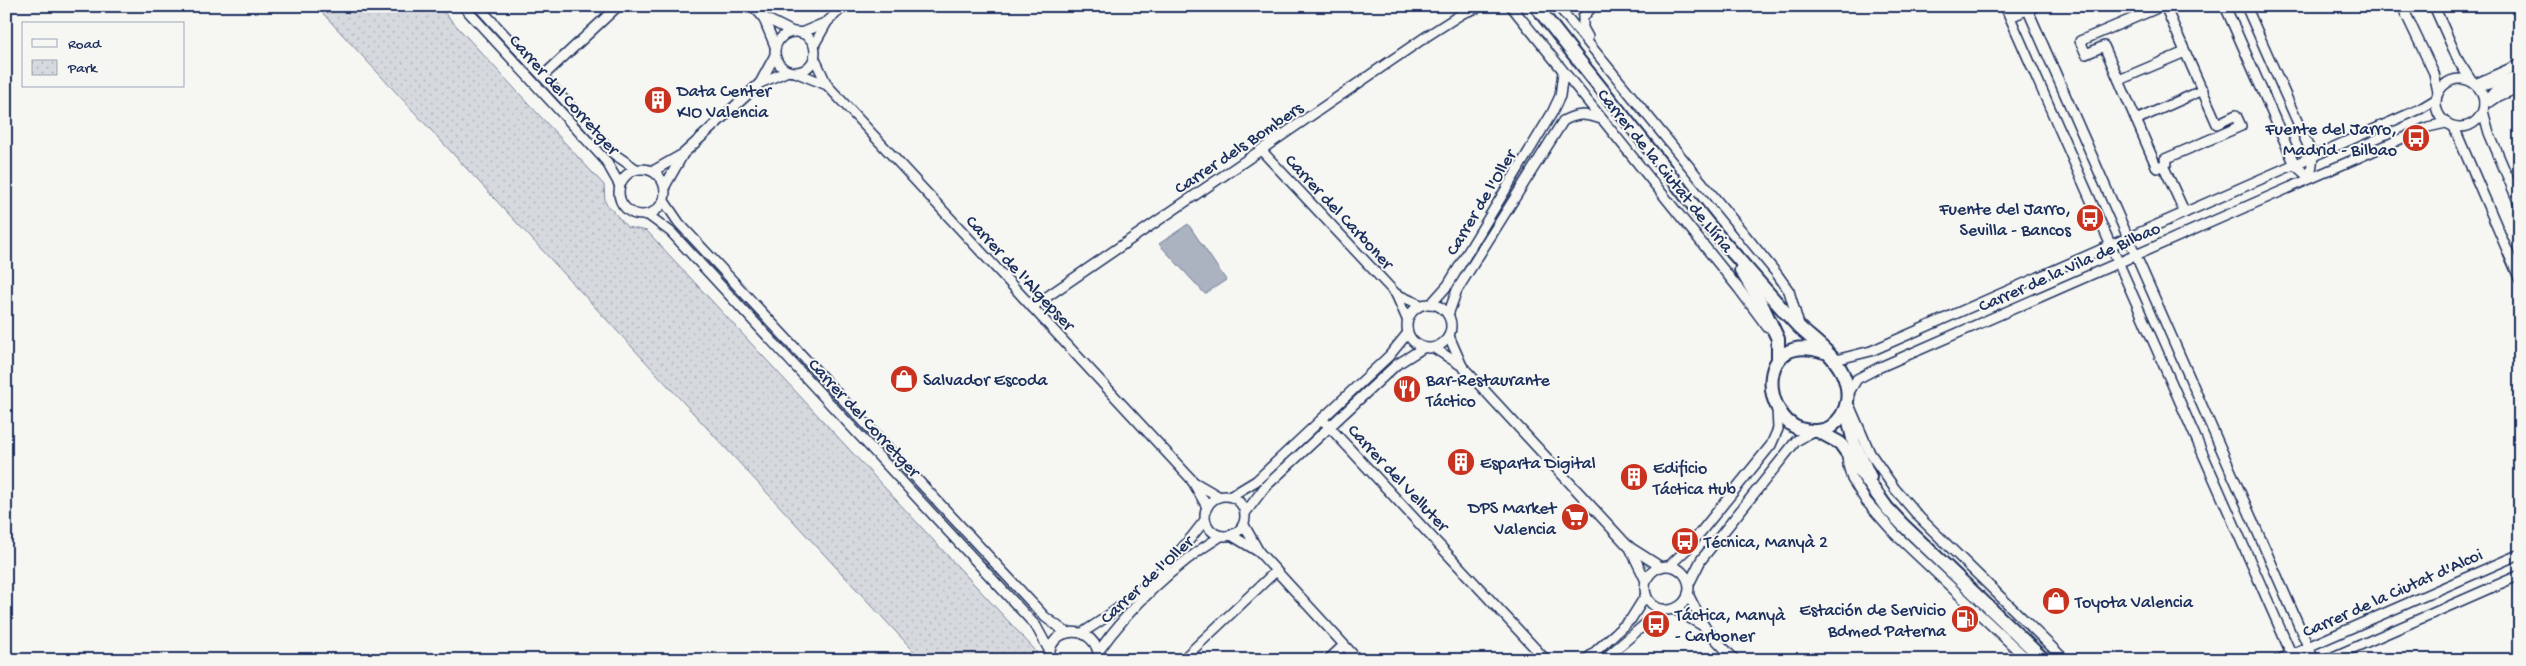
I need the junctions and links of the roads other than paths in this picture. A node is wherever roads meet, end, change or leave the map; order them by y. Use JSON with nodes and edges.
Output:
{"nodes":[{"id":1,"x":463,"y":6,"type":"edge"},
{"id":2,"x":478,"y":6,"type":"edge"},
{"id":3,"x":618,"y":6,"type":"edge"},
{"id":4,"x":753,"y":6,"type":"edge"},
{"id":5,"x":844,"y":6,"type":"edge"},
{"id":6,"x":1482,"y":6,"type":"edge"},
{"id":7,"x":1503,"y":6,"type":"edge"},
{"id":8,"x":1536,"y":6,"type":"edge"},
{"id":9,"x":1558,"y":6,"type":"edge"},
{"id":10,"x":1593,"y":6,"type":"edge"},
{"id":11,"x":2006,"y":6,"type":"edge"},
{"id":12,"x":2154,"y":6,"type":"edge"},
{"id":13,"x":2166,"y":6,"type":"edge"},
{"id":14,"x":2225,"y":6,"type":"edge"},
{"id":15,"x":2246,"y":6,"type":"edge"},
{"id":16,"x":2402,"y":6,"type":"edge"},
{"id":17,"x":2434,"y":6,"type":"edge"},
{"id":18,"x":2030,"y":7,"type":"edge"},
{"id":19,"x":1512,"y":8,"type":"edge"},
{"id":20,"x":1465,"y":10,"type":"edge"},
{"id":21,"x":2141,"y":10,"type":"edge"},
{"id":22,"x":763,"y":17,"type":"junction"},
{"id":23,"x":2010,"y":18,"type":"junction"},
{"id":24,"x":827,"y":22,"type":"junction"},
{"id":25,"x":797,"y":32,"type":"junction"},
{"id":26,"x":814,"y":45,"type":"junction"},
{"id":27,"x":1594,"y":48,"type":"junction"},
{"id":28,"x":775,"y":51,"type":"junction"},
{"id":29,"x":2185,"y":52,"type":"junction"},
{"id":30,"x":814,"y":57,"type":"junction"},
{"id":31,"x":2520,"y":64,"type":"edge"},
{"id":32,"x":792,"y":71,"type":"junction"},
{"id":33,"x":1563,"y":72,"type":"junction"},
{"id":34,"x":543,"y":76,"type":"junction"},
{"id":35,"x":2519,"y":76,"type":"edge"},
{"id":36,"x":2119,"y":80,"type":"junction"},
{"id":37,"x":760,"y":83,"type":"junction"},
{"id":38,"x":2475,"y":84,"type":"junction"},
{"id":39,"x":827,"y":85,"type":"junction"},
{"id":40,"x":2520,"y":87,"type":"edge"},
{"id":41,"x":2202,"y":90,"type":"junction"},
{"id":42,"x":2436,"y":96,"type":"junction"},
{"id":43,"x":2484,"y":107,"type":"junction"},
{"id":44,"x":1552,"y":113,"type":"junction"},
{"id":45,"x":1601,"y":119,"type":"junction"},
{"id":46,"x":2136,"y":120,"type":"junction"},
{"id":47,"x":1563,"y":121,"type":"junction"},
{"id":48,"x":2450,"y":125,"type":"junction"},
{"id":49,"x":1262,"y":150,"type":"junction"},
{"id":50,"x":683,"y":154,"type":"junction"},
{"id":51,"x":2313,"y":157,"type":"junction"},
{"id":52,"x":2163,"y":165,"type":"junction"},
{"id":53,"x":2295,"y":165,"type":"junction"},
{"id":54,"x":636,"y":169,"type":"junction"},
{"id":55,"x":653,"y":171,"type":"junction"},
{"id":56,"x":2310,"y":178,"type":"junction"},
{"id":57,"x":620,"y":184,"type":"junction"},
{"id":58,"x":665,"y":186,"type":"junction"},
{"id":59,"x":664,"y":200,"type":"junction"},
{"id":60,"x":2520,"y":206,"type":"edge"},
{"id":61,"x":2185,"y":213,"type":"junction"},
{"id":62,"x":648,"y":215,"type":"junction"},
{"id":63,"x":2128,"y":238,"type":"junction"},
{"id":64,"x":1725,"y":244,"type":"junction"},
{"id":65,"x":2111,"y":246,"type":"junction"},
{"id":66,"x":2136,"y":255,"type":"junction"},
{"id":67,"x":2118,"y":262,"type":"junction"},
{"id":68,"x":2520,"y":280,"type":"edge"},
{"id":69,"x":1396,"y":294,"type":"junction"},
{"id":70,"x":1431,"y":304,"type":"junction"},
{"id":71,"x":1421,"y":305,"type":"junction"},
{"id":72,"x":1032,"y":307,"type":"junction"},
{"id":73,"x":1448,"y":315,"type":"junction"},
{"id":74,"x":1407,"y":319,"type":"junction"},
{"id":75,"x":1800,"y":327,"type":"junction"},
{"id":76,"x":1408,"y":334,"type":"junction"},
{"id":77,"x":1449,"y":336,"type":"junction"},
{"id":78,"x":1423,"y":348,"type":"junction"},
{"id":79,"x":1434,"y":348,"type":"junction"},
{"id":80,"x":1824,"y":352,"type":"junction"},
{"id":81,"x":1835,"y":360,"type":"junction"},
{"id":82,"x":1777,"y":361,"type":"junction"},
{"id":83,"x":1462,"y":366,"type":"junction"},
{"id":84,"x":1847,"y":401,"type":"junction"},
{"id":85,"x":1777,"y":406,"type":"junction"},
{"id":86,"x":1322,"y":419,"type":"junction"},
{"id":87,"x":1330,"y":427,"type":"junction"},
{"id":88,"x":2212,"y":429,"type":"junction"},
{"id":89,"x":1816,"y":431,"type":"junction"},
{"id":90,"x":2195,"y":437,"type":"junction"},
{"id":91,"x":1847,"y":454,"type":"junction"},
{"id":92,"x":1192,"y":480,"type":"junction"},
{"id":93,"x":1218,"y":496,"type":"junction"},
{"id":94,"x":1231,"y":496,"type":"junction"},
{"id":95,"x":1207,"y":507,"type":"junction"},
{"id":96,"x":1887,"y":508,"type":"junction"},
{"id":97,"x":1246,"y":512,"type":"junction"},
{"id":98,"x":1205,"y":520,"type":"junction"},
{"id":99,"x":1244,"y":524,"type":"junction"},
{"id":100,"x":1232,"y":535,"type":"junction"},
{"id":101,"x":1221,"y":536,"type":"junction"},
{"id":102,"x":1628,"y":546,"type":"junction"},
{"id":103,"x":1259,"y":552,"type":"junction"},
{"id":104,"x":2520,"y":554,"type":"edge"},
{"id":105,"x":1665,"y":567,"type":"junction"},
{"id":106,"x":1276,"y":570,"type":"junction"},
{"id":107,"x":2520,"y":575,"type":"edge"},
{"id":108,"x":1646,"y":582,"type":"junction"},
{"id":109,"x":1689,"y":584,"type":"junction"},
{"id":110,"x":1688,"y":594,"type":"junction"},
{"id":111,"x":1646,"y":595,"type":"junction"},
{"id":112,"x":1663,"y":609,"type":"junction"},
{"id":113,"x":1674,"y":609,"type":"junction"},
{"id":114,"x":1705,"y":628,"type":"junction"},
{"id":115,"x":1067,"y":633,"type":"junction"},
{"id":116,"x":1082,"y":633,"type":"junction"},
{"id":117,"x":1344,"y":645,"type":"junction"},
{"id":118,"x":2308,"y":646,"type":"junction"},
{"id":119,"x":1049,"y":655,"type":"edge"},
{"id":120,"x":1099,"y":656,"type":"edge"},
{"id":121,"x":2292,"y":657,"type":"edge"},
{"id":122,"x":1182,"y":660,"type":"edge"},
{"id":123,"x":1328,"y":660,"type":"edge"},
{"id":124,"x":1358,"y":660,"type":"edge"},
{"id":125,"x":1546,"y":660,"type":"edge"},
{"id":126,"x":1586,"y":660,"type":"edge"},
{"id":127,"x":1604,"y":660,"type":"edge"},
{"id":128,"x":1735,"y":660,"type":"edge"},
{"id":129,"x":2028,"y":660,"type":"edge"},
{"id":130,"x":2044,"y":660,"type":"edge"},
{"id":131,"x":2064,"y":660,"type":"edge"},
{"id":132,"x":2278,"y":660,"type":"edge"},
{"id":133,"x":2314,"y":660,"type":"edge"},
{"id":134,"x":2326,"y":660,"type":"edge"}],
"edges":[{"from":1,"to":57,"type":"street","name":"Carrer del Corretger"},
{"from":2,"to":34,"type":"street","name":"Carrer del Corretger"},
{"from":3,"to":34,"type":"street"},
{"from":4,"to":22,"type":"street"},
{"from":5,"to":24,"type":"street"},
{"from":6,"to":20,"type":"street","name":"Carrer dels Bombers"},
{"from":7,"to":19,"type":"street"},
{"from":8,"to":64,"type":"street","name":"Carrer de la Ciutat de Llíria"},
{"from":9,"to":27,"type":"street","name":"Carrer de la Ciutat de Llíria"},
{"from":10,"to":27,"type":"street"},
{"from":11,"to":23,"type":"street"},
{"from":12,"to":21,"type":"street"},
{"from":13,"to":29,"type":"street"},
{"from":14,"to":53,"type":"street"},
{"from":15,"to":51,"type":"street"},
{"from":16,"to":42,"type":"street"},
{"from":17,"to":38,"type":"street"},
{"from":18,"to":23,"type":"street"},
{"from":18,"to":63,"type":"street"},
{"from":19,"to":33,"type":"street","name":"Carrer de la Ciutat de Llíria"},
{"from":20,"to":49,"type":"street","name":"Carrer dels Bombers"},
{"from":21,"to":36,"type":"street"},
{"from":22,"to":25,"type":"street"},
{"from":22,"to":28,"type":"street"},
{"from":23,"to":65,"type":"street"},
{"from":24,"to":25,"type":"street"},
{"from":24,"to":26,"type":"street"},
{"from":25,"to":26,"type":"street"},
{"from":25,"to":28,"type":"street"},
{"from":26,"to":30,"type":"street"},
{"from":27,"to":75,"type":"street","name":"Carrer de la Ciutat de Llíria"},
{"from":28,"to":32,"type":"street"},
{"from":28,"to":37,"type":"street"},
{"from":29,"to":36,"type":"street"},
{"from":29,"to":41,"type":"street"},
{"from":30,"to":32,"type":"street"},
{"from":30,"to":39,"type":"street"},
{"from":31,"to":38,"type":"street"},
{"from":32,"to":37,"type":"street"},
{"from":32,"to":39,"type":"street"},
{"from":33,"to":44,"type":"street","name":"Carrer de l'Oller"},
{"from":33,"to":45,"type":"street","name":"Carrer de la Ciutat de Llíria"},
{"from":34,"to":54,"type":"street","name":"Carrer del Corretger"},
{"from":35,"to":38,"type":"street"},
{"from":35,"to":43,"type":"street"},
{"from":36,"to":46,"type":"street"},
{"from":37,"to":50,"type":"street"},
{"from":38,"to":42,"type":"street"},
{"from":38,"to":43,"type":"street"},
{"from":39,"to":72,"type":"street","name":"Carrer de l'Algepser"},
{"from":40,"to":43,"type":"street"},
{"from":41,"to":46,"type":"street"},
{"from":41,"to":52,"type":"street"},
{"from":42,"to":48,"type":"street"},
{"from":42,"to":51,"type":"street","name":"Carrer de la Vila de Bilbao"},
{"from":43,"to":48,"type":"street"},
{"from":43,"to":60,"type":"street"},
{"from":44,"to":47,"type":"street"},
{"from":44,"to":70,"type":"street","name":"Carrer de l'Oller"},
{"from":45,"to":47,"type":"street"},
{"from":45,"to":82,"type":"street","name":"Carrer de la Ciutat de Llíria"},
{"from":46,"to":52,"type":"street"},
{"from":47,"to":73,"type":"street","name":"Carrer de l'Oller"},
{"from":48,"to":56,"type":"street","name":"Carrer de la Vila de Bilbao"},
{"from":48,"to":68,"type":"street"},
{"from":49,"to":69,"type":"street","name":"Carrer del Carboner"},
{"from":49,"to":72,"type":"street","name":"Carrer dels Bombers"},
{"from":50,"to":55,"type":"street"},
{"from":50,"to":58,"type":"street"},
{"from":51,"to":53,"type":"street","name":"Carrer de la Vila de Bilbao"},
{"from":51,"to":56,"type":"street"},
{"from":52,"to":61,"type":"street"},
{"from":53,"to":56,"type":"street"},
{"from":53,"to":61,"type":"street","name":"Carrer de la Vila de Bilbao"},
{"from":54,"to":55,"type":"street"},
{"from":54,"to":57,"type":"street"},
{"from":55,"to":58,"type":"street"},
{"from":56,"to":66,"type":"street","name":"Carrer de la Vila de Bilbao"},
{"from":57,"to":62,"type":"street"},
{"from":58,"to":59,"type":"street"},
{"from":59,"to":62,"type":"street"},
{"from":59,"to":115,"type":"street","name":"Carrer del Corretger"},
{"from":61,"to":63,"type":"street","name":"Carrer de la Vila de Bilbao"},
{"from":62,"to":119,"type":"street","name":"Carrer del Corretger"},
{"from":63,"to":65,"type":"street","name":"Carrer de la Vila de Bilbao"},
{"from":63,"to":66,"type":"street"},
{"from":64,"to":75,"type":"street","name":"Carrer de la Ciutat de Llíria"},
{"from":64,"to":82,"type":"street","name":"Carrer de la Ciutat de Llíria"},
{"from":65,"to":67,"type":"street"},
{"from":65,"to":81,"type":"street","name":"Carrer de la Vila de Bilbao"},
{"from":66,"to":67,"type":"street","name":"Carrer de la Vila de Bilbao"},
{"from":66,"to":88,"type":"street"},
{"from":67,"to":84,"type":"street","name":"Carrer de la Vila de Bilbao"},
{"from":67,"to":90,"type":"street"},
{"from":69,"to":71,"type":"street","name":"Carrer del Carboner"},
{"from":69,"to":74,"type":"street","name":"Carrer del Carboner"},
{"from":70,"to":71,"type":"street"},
{"from":70,"to":73,"type":"street"},
{"from":71,"to":74,"type":"street"},
{"from":72,"to":92,"type":"street","name":"Carrer de l'Algepser"},
{"from":73,"to":77,"type":"street"},
{"from":74,"to":76,"type":"street"},
{"from":75,"to":80,"type":"street","name":"Carrer de la Ciutat de Llíria"},
{"from":76,"to":78,"type":"street"},
{"from":76,"to":86,"type":"street"},
{"from":77,"to":79,"type":"street"},
{"from":77,"to":83,"type":"street"},
{"from":78,"to":79,"type":"street"},
{"from":78,"to":87,"type":"street"},
{"from":79,"to":83,"type":"street"},
{"from":80,"to":81,"type":"street","name":"Carrer de la Ciutat de Llíria"},
{"from":80,"to":82,"type":"street","name":"Carrer de la Ciutat de Llíria"},
{"from":81,"to":84,"type":"street","name":"Carrer de la Ciutat de Llíria"},
{"from":82,"to":85,"type":"street","name":"Carrer de la Ciutat de Llíria"},
{"from":83,"to":102,"type":"street"},
{"from":84,"to":89,"type":"street"},
{"from":84,"to":96,"type":"street","name":"Carrer de la Ciutat de Llíria"},
{"from":84,"to":131,"type":"street","name":"Carrer de la Ciutat de Llíria"},
{"from":85,"to":89,"type":"street","name":"Carrer de la Ciutat de Llíria"},
{"from":85,"to":105,"type":"street"},
{"from":86,"to":87,"type":"street"},
{"from":86,"to":94,"type":"street"},
{"from":87,"to":97,"type":"street"},
{"from":87,"to":125,"type":"street","name":"Carrer del Velluter"},
{"from":88,"to":90,"type":"street"},
{"from":88,"to":118,"type":"street"},
{"from":89,"to":91,"type":"street","name":"Carrer de la Ciutat de Llíria"},
{"from":89,"to":109,"type":"street"},
{"from":90,"to":121,"type":"street"},
{"from":91,"to":96,"type":"street","name":"Carrer de la Ciutat de Llíria"},
{"from":91,"to":129,"type":"street"},
{"from":92,"to":93,"type":"street"},
{"from":92,"to":95,"type":"street"},
{"from":93,"to":94,"type":"street"},
{"from":93,"to":95,"type":"street"},
{"from":94,"to":97,"type":"street"},
{"from":95,"to":98,"type":"street"},
{"from":96,"to":130,"type":"street","name":"Carrer de la Ciutat de Llíria"},
{"from":97,"to":99,"type":"street"},
{"from":98,"to":101,"type":"street"},
{"from":98,"to":116,"type":"street","name":"Carrer de l'Oller"},
{"from":99,"to":100,"type":"street"},
{"from":99,"to":103,"type":"street"},
{"from":100,"to":101,"type":"street"},
{"from":100,"to":103,"type":"street"},
{"from":101,"to":120,"type":"street","name":"Carrer de l'Oller"},
{"from":102,"to":105,"type":"street"},
{"from":102,"to":108,"type":"street"},
{"from":103,"to":106,"type":"street"},
{"from":104,"to":118,"type":"street","name":"Carrer de la Ciutat d'Alcoi"},
{"from":105,"to":108,"type":"street"},
{"from":105,"to":109,"type":"street"},
{"from":106,"to":117,"type":"street"},
{"from":106,"to":122,"type":"street"},
{"from":107,"to":134,"type":"street","name":"Carrer de la Ciutat d'Alcoi"},
{"from":108,"to":111,"type":"street"},
{"from":109,"to":110,"type":"street"},
{"from":110,"to":113,"type":"street"},
{"from":110,"to":114,"type":"street"},
{"from":111,"to":112,"type":"street"},
{"from":111,"to":126,"type":"street"},
{"from":112,"to":113,"type":"street"},
{"from":112,"to":127,"type":"street"},
{"from":113,"to":114,"type":"street"},
{"from":114,"to":128,"type":"street"},
{"from":115,"to":116,"type":"street"},
{"from":115,"to":119,"type":"street"},
{"from":116,"to":120,"type":"street"},
{"from":117,"to":123,"type":"street"},
{"from":117,"to":124,"type":"street"},
{"from":118,"to":121,"type":"street","name":"Carrer de la Ciutat d'Alcoi"},
{"from":118,"to":133,"type":"street"},
{"from":121,"to":132,"type":"street","name":"Carrer de la Ciutat d'Alcoi"}]}
